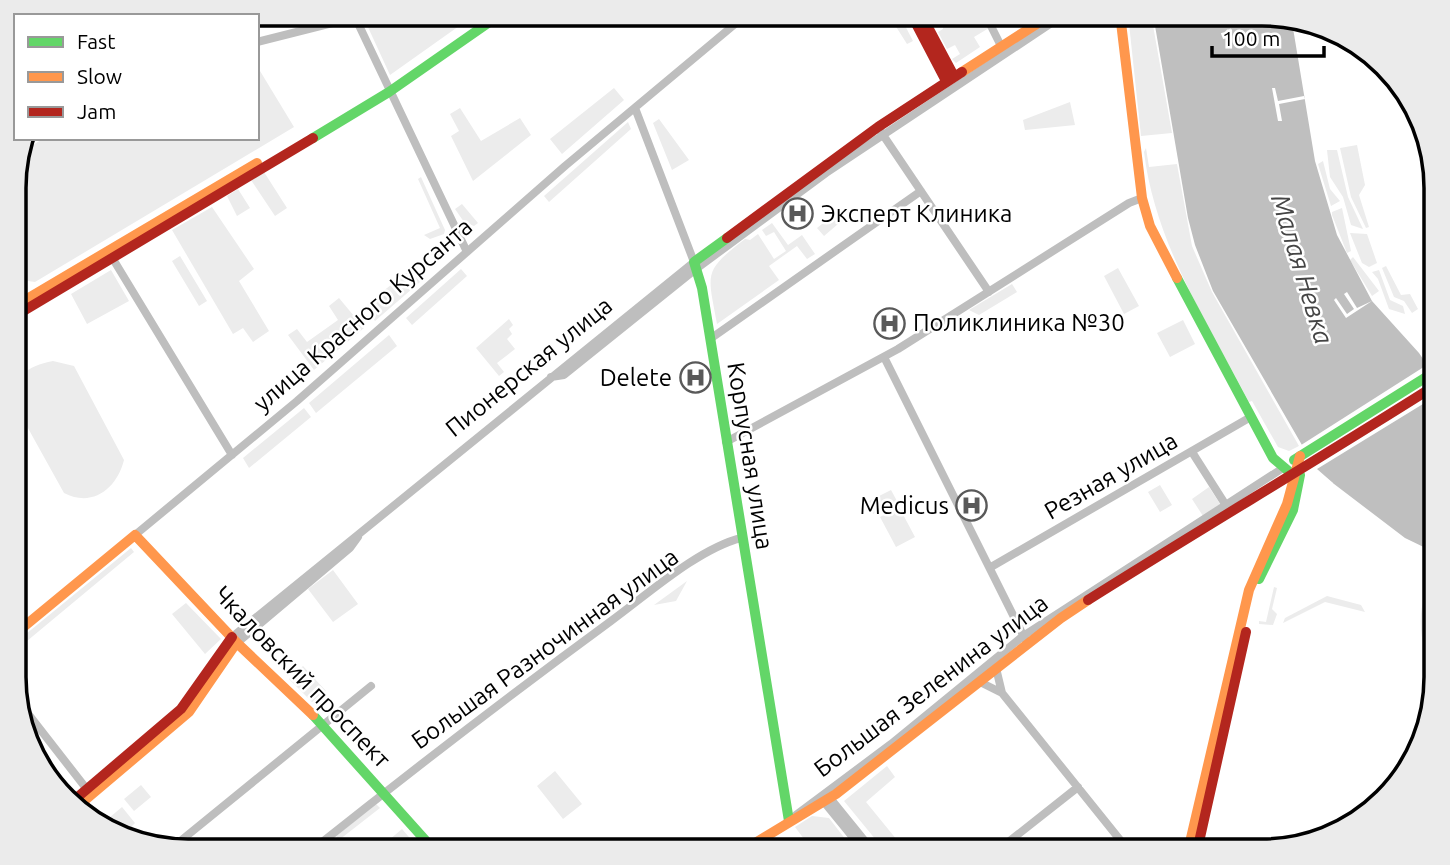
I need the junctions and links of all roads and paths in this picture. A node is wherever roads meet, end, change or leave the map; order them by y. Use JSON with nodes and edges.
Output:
{"nodes":[{"id":1,"x":732,"y":26,"type":"edge"},
{"id":2,"x":919,"y":26,"type":"edge"},
{"id":3,"x":927,"y":26,"type":"edge"},
{"id":4,"x":991,"y":26,"type":"edge"},
{"id":5,"x":1033,"y":26,"type":"edge"},
{"id":6,"x":1044,"y":26,"type":"edge"},
{"id":7,"x":1121,"y":26,"type":"edge"},
{"id":8,"x":319,"y":27,"type":"edge"},
{"id":9,"x":359,"y":27,"type":"edge"},
{"id":10,"x":471,"y":27,"type":"edge"},
{"id":11,"x":482,"y":27,"type":"edge"},
{"id":12,"x":259,"y":42,"type":"edge"},
{"id":13,"x":1001,"y":46,"type":"junction"},
{"id":14,"x":952,"y":81,"type":"junction"},
{"id":15,"x":388,"y":89,"type":"junction"},
{"id":16,"x":635,"y":108,"type":"junction"},
{"id":17,"x":880,"y":130,"type":"junction"},
{"id":18,"x":921,"y":191,"type":"junction"},
{"id":19,"x":1142,"y":198,"type":"junction"},
{"id":20,"x":467,"y":252,"type":"junction"},
{"id":21,"x":113,"y":259,"type":"junction"},
{"id":22,"x":695,"y":266,"type":"junction"},
{"id":23,"x":989,"y":292,"type":"junction"},
{"id":24,"x":26,"y":300,"type":"edge"},
{"id":25,"x":26,"y":310,"type":"edge"},
{"id":26,"x":710,"y":339,"type":"junction"},
{"id":27,"x":884,"y":356,"type":"junction"},
{"id":28,"x":551,"y":377,"type":"junction"},
{"id":29,"x":1423,"y":380,"type":"edge"},
{"id":30,"x":1423,"y":392,"type":"edge"},
{"id":31,"x":1249,"y":418,"type":"junction"},
{"id":32,"x":726,"y":442,"type":"junction"},
{"id":33,"x":1192,"y":452,"type":"junction"},
{"id":34,"x":232,"y":455,"type":"junction"},
{"id":35,"x":1304,"y":460,"type":"junction"},
{"id":36,"x":1287,"y":479,"type":"junction"},
{"id":37,"x":1227,"y":508,"type":"junction"},
{"id":38,"x":377,"y":517,"type":"junction"},
{"id":39,"x":135,"y":536,"type":"junction"},
{"id":40,"x":741,"y":538,"type":"junction"},
{"id":41,"x":991,"y":567,"type":"junction"},
{"id":42,"x":26,"y":625,"type":"edge"},
{"id":43,"x":1025,"y":639,"type":"junction"},
{"id":44,"x":234,"y":640,"type":"junction"},
{"id":45,"x":996,"y":668,"type":"junction"},
{"id":46,"x":978,"y":681,"type":"junction"},
{"id":47,"x":371,"y":686,"type":"dead end"},
{"id":48,"x":1002,"y":693,"type":"junction"},
{"id":49,"x":33,"y":719,"type":"edge"},
{"id":50,"x":323,"y":725,"type":"junction"},
{"id":51,"x":1078,"y":787,"type":"junction"},
{"id":52,"x":89,"y":792,"type":"junction"},
{"id":53,"x":383,"y":793,"type":"junction"},
{"id":54,"x":81,"y":797,"type":"edge"},
{"id":55,"x":83,"y":799,"type":"edge"},
{"id":56,"x":827,"y":800,"type":"junction"},
{"id":57,"x":789,"y":821,"type":"junction"},
{"id":58,"x":183,"y":838,"type":"edge"},
{"id":59,"x":762,"y":838,"type":"edge"},
{"id":60,"x":855,"y":838,"type":"edge"},
{"id":61,"x":862,"y":838,"type":"edge"},
{"id":62,"x":1014,"y":838,"type":"edge"},
{"id":63,"x":1119,"y":838,"type":"edge"},
{"id":64,"x":1191,"y":838,"type":"edge"},
{"id":65,"x":1200,"y":838,"type":"edge"},
{"id":66,"x":326,"y":839,"type":"edge"},
{"id":67,"x":424,"y":839,"type":"edge"}],
"edges":[{"from":1,"to":16,"type":"street","name":"улица Красного Курсанта"},
{"from":2,"to":14,"type":"main road"},
{"from":3,"to":14,"type":"main road"},
{"from":4,"to":13,"type":"street"},
{"from":5,"to":13,"type":"main road","name":"Пионерская улица"},
{"from":6,"to":14,"type":"street","name":"Пионерская улица"},
{"from":7,"to":19,"type":"main road"},
{"from":8,"to":12,"type":"street"},
{"from":9,"to":15,"type":"street"},
{"from":10,"to":15,"type":"main road"},
{"from":11,"to":15,"type":"main road"},
{"from":13,"to":14,"type":"main road","name":"Пионерская улица"},
{"from":14,"to":17,"type":"main road","name":"Пионерская улица"},
{"from":15,"to":20,"type":"street"},
{"from":15,"to":21,"type":"main road"},
{"from":15,"to":24,"type":"main road"},
{"from":16,"to":20,"type":"street","name":"улица Красного Курсанта"},
{"from":16,"to":22,"type":"street","name":"Корпусная улица"},
{"from":17,"to":18,"type":"street"},
{"from":17,"to":22,"type":"main road","name":"Пионерская улица"},
{"from":18,"to":23,"type":"street"},
{"from":18,"to":26,"type":"street"},
{"from":19,"to":23,"type":"street"},
{"from":19,"to":31,"type":"main road"},
{"from":20,"to":34,"type":"street","name":"улица Красного Курсанта"},
{"from":21,"to":25,"type":"main road"},
{"from":21,"to":34,"type":"street"},
{"from":22,"to":26,"type":"main road","name":"Корпусная улица"},
{"from":22,"to":28,"type":"street","name":"Пионерская улица"},
{"from":22,"to":28,"type":"street","name":"Пионерская улица"},
{"from":23,"to":27,"type":"street"},
{"from":26,"to":32,"type":"main road","name":"Корпусная улица"},
{"from":27,"to":32,"type":"street"},
{"from":27,"to":41,"type":"street"},
{"from":28,"to":38,"type":"street","name":"Пионерская улица"},
{"from":29,"to":35,"type":"main road"},
{"from":30,"to":35,"type":"main road"},
{"from":31,"to":33,"type":"street","name":"Резная улица"},
{"from":31,"to":36,"type":"main road"},
{"from":32,"to":40,"type":"main road","name":"Корпусная улица"},
{"from":33,"to":37,"type":"street"},
{"from":33,"to":41,"type":"street","name":"Резная улица"},
{"from":34,"to":39,"type":"street","name":"улица Красного Курсанта"},
{"from":35,"to":36,"type":"main road","name":"Большая Зеленина улица"},
{"from":35,"to":36,"type":"main road"},
{"from":36,"to":37,"type":"main road","name":"Большая Зеленина улица"},
{"from":36,"to":64,"type":"main road"},
{"from":36,"to":65,"type":"main road"},
{"from":37,"to":43,"type":"main road","name":"Большая Зеленина улица"},
{"from":38,"to":44,"type":"street","name":"Пионерская улица"},
{"from":38,"to":44,"type":"street","name":"Пионерская улица"},
{"from":39,"to":42,"type":"main road","name":"улица Красного Курсанта"},
{"from":39,"to":44,"type":"main road","name":"Чкаловский проспект"},
{"from":40,"to":53,"type":"street","name":"Большая Разночинная улица"},
{"from":40,"to":57,"type":"main road","name":"Корпусная улица"},
{"from":41,"to":43,"type":"street"},
{"from":43,"to":45,"type":"main road","name":"Большая Зеленина улица"},
{"from":43,"to":57,"type":"street","name":"Большая Зеленина улица"},
{"from":44,"to":50,"type":"main road","name":"Чкаловский проспект"},
{"from":44,"to":52,"type":"main road","name":"Пионерская улица"},
{"from":45,"to":46,"type":"main road","name":"Большая Зеленина улица"},
{"from":45,"to":48,"type":"street"},
{"from":46,"to":48,"type":"street"},
{"from":46,"to":56,"type":"main road","name":"Большая Зеленина улица"},
{"from":47,"to":50,"type":"street"},
{"from":48,"to":51,"type":"street"},
{"from":49,"to":52,"type":"street"},
{"from":50,"to":53,"type":"main road","name":"Чкаловский проспект"},
{"from":50,"to":58,"type":"street"},
{"from":51,"to":62,"type":"street"},
{"from":51,"to":63,"type":"street"},
{"from":52,"to":54,"type":"main road","name":"Пионерская улица"},
{"from":52,"to":55,"type":"main road","name":"Пионерская улица"},
{"from":53,"to":66,"type":"street","name":"Большая Разночинная улица"},
{"from":53,"to":67,"type":"main road","name":"Чкаловский проспект"},
{"from":56,"to":57,"type":"main road","name":"Большая Зеленина улица"},
{"from":56,"to":60,"type":"street"},
{"from":56,"to":61,"type":"street"},
{"from":57,"to":59,"type":"main road","name":"Большая Зеленина улица"}]}
